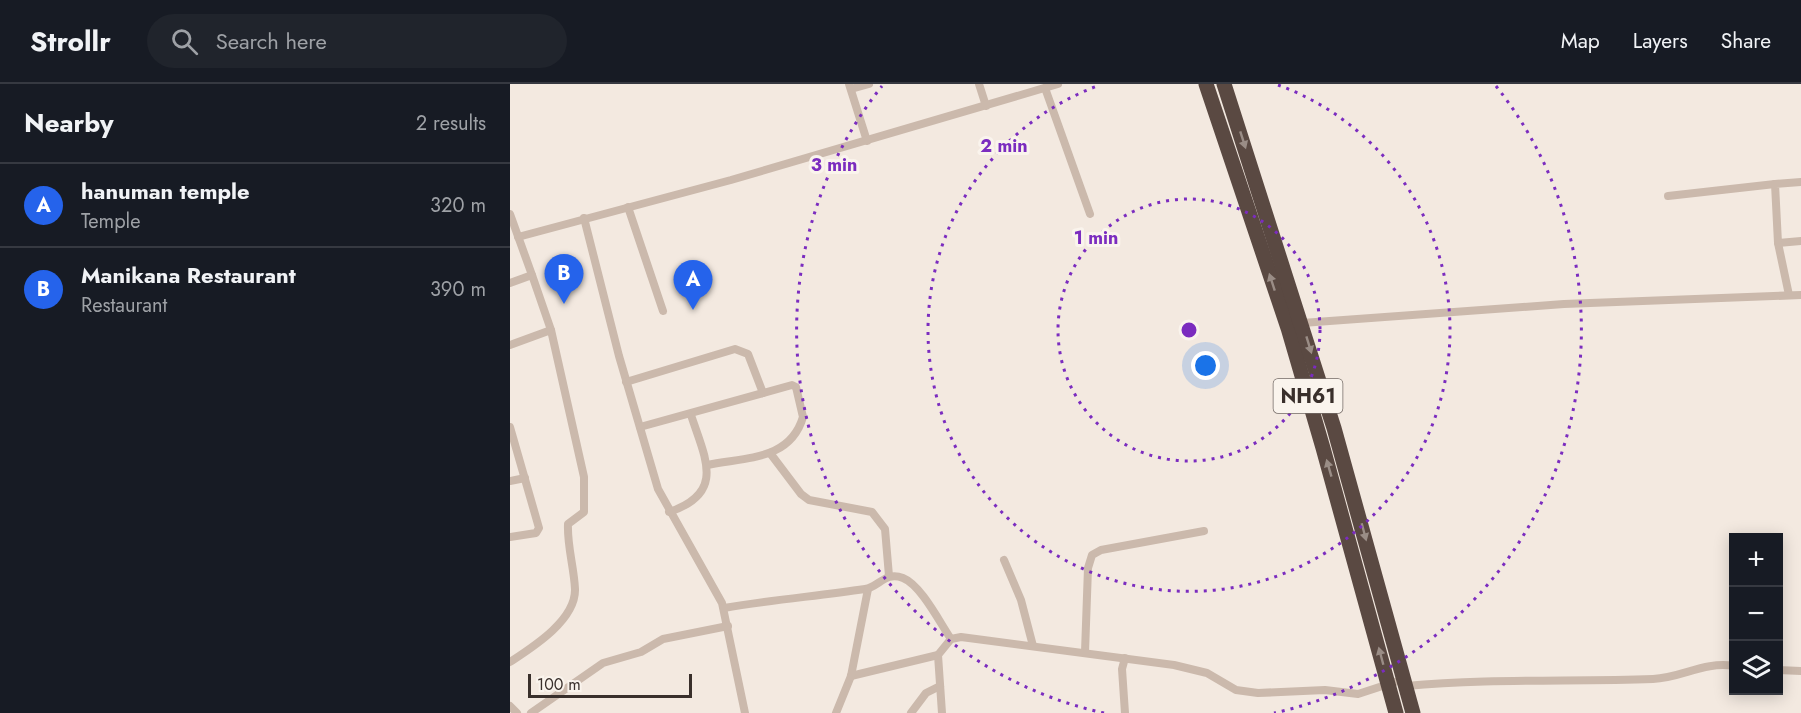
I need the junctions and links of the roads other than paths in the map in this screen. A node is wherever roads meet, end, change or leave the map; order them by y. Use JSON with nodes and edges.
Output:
{"nodes":[{"id":1,"x":869,"y":84,"type":"edge"},
{"id":2,"x":980,"y":84,"type":"edge"},
{"id":3,"x":1058,"y":84,"type":"edge"},
{"id":4,"x":1206,"y":84,"type":"edge"},
{"id":5,"x":1224,"y":84,"type":"edge"},
{"id":6,"x":850,"y":86,"type":"edge"},
{"id":7,"x":1045,"y":88,"type":"junction"},
{"id":8,"x":986,"y":106,"type":"junction"},
{"id":9,"x":867,"y":141,"type":"junction"},
{"id":10,"x":1801,"y":182,"type":"edge"},
{"id":11,"x":1775,"y":184,"type":"junction"},
{"id":12,"x":1668,"y":196,"type":"dead end"},
{"id":13,"x":628,"y":207,"type":"junction"},
{"id":14,"x":510,"y":214,"type":"edge"},
{"id":15,"x":1090,"y":214,"type":"dead end"},
{"id":16,"x":584,"y":218,"type":"junction"},
{"id":17,"x":518,"y":237,"type":"junction"},
{"id":18,"x":1801,"y":241,"type":"edge"},
{"id":19,"x":1778,"y":243,"type":"junction"},
{"id":20,"x":532,"y":275,"type":"junction"},
{"id":21,"x":510,"y":283,"type":"edge"},
{"id":22,"x":1801,"y":294,"type":"edge"},
{"id":23,"x":1789,"y":295,"type":"junction"},
{"id":24,"x":663,"y":311,"type":"dead end"},
{"id":25,"x":1302,"y":323,"type":"junction"},
{"id":26,"x":551,"y":330,"type":"junction"},
{"id":27,"x":510,"y":345,"type":"edge"},
{"id":28,"x":626,"y":382,"type":"junction"},
{"id":29,"x":763,"y":393,"type":"junction"},
{"id":30,"x":691,"y":415,"type":"junction"},
{"id":31,"x":510,"y":427,"type":"edge"},
{"id":32,"x":640,"y":427,"type":"junction"},
{"id":33,"x":770,"y":453,"type":"junction"},
{"id":34,"x":707,"y":465,"type":"junction"},
{"id":35,"x":525,"y":478,"type":"junction"},
{"id":36,"x":510,"y":481,"type":"edge"},
{"id":37,"x":669,"y":512,"type":"junction"},
{"id":38,"x":1204,"y":531,"type":"dead end"},
{"id":39,"x":510,"y":537,"type":"edge"},
{"id":40,"x":1004,"y":560,"type":"dead end"},
{"id":41,"x":889,"y":576,"type":"junction"},
{"id":42,"x":868,"y":589,"type":"junction"},
{"id":43,"x":724,"y":608,"type":"junction"},
{"id":44,"x":728,"y":626,"type":"junction"},
{"id":45,"x":951,"y":639,"type":"junction"},
{"id":46,"x":1033,"y":646,"type":"junction"},
{"id":47,"x":1085,"y":652,"type":"junction"},
{"id":48,"x":938,"y":655,"type":"junction"},
{"id":49,"x":1125,"y":658,"type":"junction"},
{"id":50,"x":510,"y":662,"type":"edge"},
{"id":51,"x":1729,"y":666,"type":"edge"},
{"id":52,"x":1783,"y":670,"type":"edge"},
{"id":53,"x":1801,"y":671,"type":"edge"},
{"id":54,"x":851,"y":676,"type":"junction"},
{"id":55,"x":1405,"y":682,"type":"junction"},
{"id":56,"x":1388,"y":683,"type":"junction"},
{"id":57,"x":940,"y":686,"type":"junction"},
{"id":58,"x":510,"y":706,"type":"edge"},
{"id":59,"x":517,"y":713,"type":"edge"},
{"id":60,"x":531,"y":713,"type":"edge"},
{"id":61,"x":745,"y":713,"type":"edge"},
{"id":62,"x":836,"y":713,"type":"edge"},
{"id":63,"x":911,"y":713,"type":"edge"},
{"id":64,"x":942,"y":713,"type":"edge"},
{"id":65,"x":1125,"y":713,"type":"edge"},
{"id":66,"x":1396,"y":713,"type":"edge"},
{"id":67,"x":1413,"y":713,"type":"edge"}],
"edges":[{"from":1,"to":6,"type":"street"},
{"from":2,"to":8,"type":"street"},
{"from":3,"to":7,"type":"street"},
{"from":56,"to":4,"type":"highway","number":"NH61","one_way":true},
{"from":5,"to":25,"type":"highway","number":"NH61","one_way":true},
{"from":6,"to":9,"type":"street"},
{"from":7,"to":8,"type":"street"},
{"from":7,"to":15,"type":"street"},
{"from":8,"to":9,"type":"street"},
{"from":9,"to":13,"type":"street"},
{"from":10,"to":11,"type":"street"},
{"from":11,"to":12,"type":"street"},
{"from":11,"to":19,"type":"street"},
{"from":13,"to":16,"type":"street"},
{"from":13,"to":24,"type":"street"},
{"from":14,"to":17,"type":"street"},
{"from":16,"to":17,"type":"street"},
{"from":16,"to":28,"type":"street"},
{"from":17,"to":20,"type":"street"},
{"from":18,"to":19,"type":"street"},
{"from":19,"to":23,"type":"street"},
{"from":20,"to":21,"type":"street"},
{"from":20,"to":26,"type":"street"},
{"from":22,"to":23,"type":"street"},
{"from":23,"to":25,"type":"street"},
{"from":25,"to":55,"type":"highway","number":"NH61","one_way":true},
{"from":26,"to":27,"type":"street"},
{"from":26,"to":50,"type":"street"},
{"from":28,"to":29,"type":"street"},
{"from":28,"to":32,"type":"street"},
{"from":29,"to":30,"type":"street"},
{"from":29,"to":33,"type":"street"},
{"from":30,"to":32,"type":"street"},
{"from":30,"to":34,"type":"street"},
{"from":31,"to":35,"type":"street"},
{"from":32,"to":37,"type":"street"},
{"from":33,"to":34,"type":"street"},
{"from":33,"to":41,"type":"street"},
{"from":34,"to":37,"type":"street"},
{"from":35,"to":36,"type":"street"},
{"from":35,"to":39,"type":"street"},
{"from":37,"to":43,"type":"street"},
{"from":38,"to":47,"type":"street"},
{"from":40,"to":46,"type":"street"},
{"from":41,"to":42,"type":"street"},
{"from":41,"to":45,"type":"street"},
{"from":42,"to":43,"type":"street"},
{"from":42,"to":54,"type":"street"},
{"from":43,"to":44,"type":"street"},
{"from":44,"to":60,"type":"street"},
{"from":44,"to":61,"type":"street"},
{"from":45,"to":46,"type":"street"},
{"from":45,"to":48,"type":"street"},
{"from":46,"to":47,"type":"street"},
{"from":47,"to":49,"type":"street"},
{"from":48,"to":54,"type":"street"},
{"from":48,"to":57,"type":"street"},
{"from":49,"to":56,"type":"street"},
{"from":49,"to":65,"type":"street"},
{"from":51,"to":55,"type":"street"},
{"from":52,"to":53,"type":"street"},
{"from":54,"to":62,"type":"street"},
{"from":55,"to":56,"type":"street"},
{"from":55,"to":67,"type":"highway","number":"NH61"},
{"from":56,"to":66,"type":"highway","number":"NH61"},
{"from":57,"to":63,"type":"street"},
{"from":57,"to":64,"type":"street"},
{"from":58,"to":59,"type":"street"}]}
